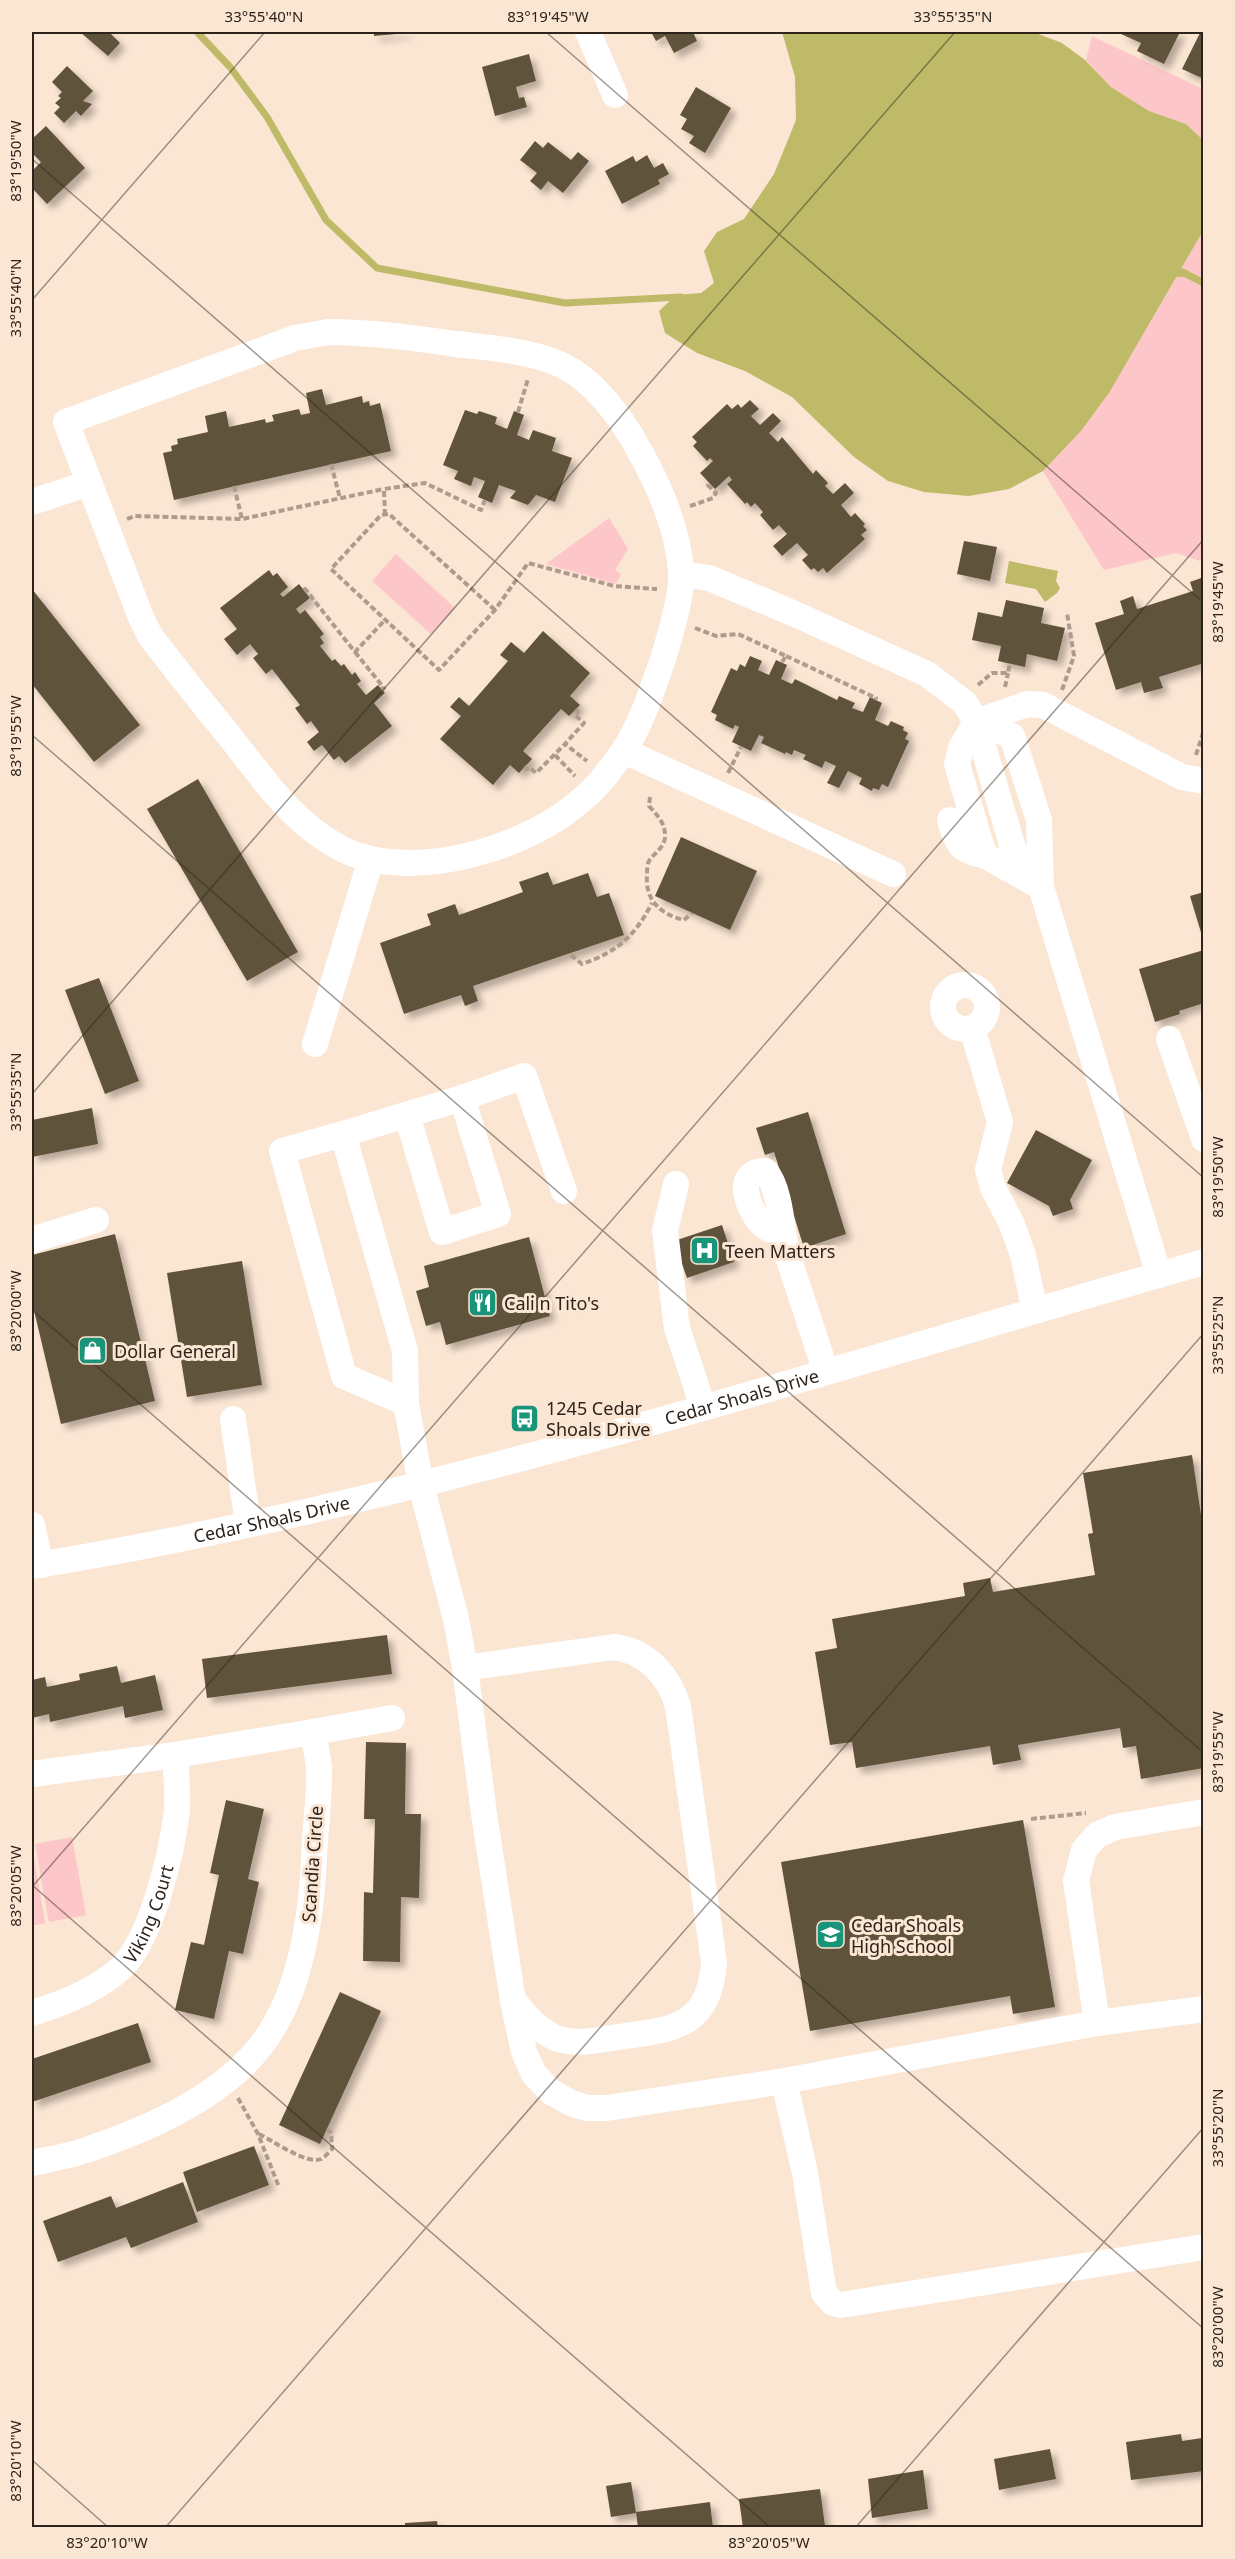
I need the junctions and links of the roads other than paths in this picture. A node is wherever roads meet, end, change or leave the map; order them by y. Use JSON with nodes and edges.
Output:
{"nodes":[{"id":1,"x":588,"y":32,"type":"edge"},
{"id":2,"x":615,"y":95,"type":"dead end"},
{"id":3,"x":89,"y":483,"type":"junction"},
{"id":4,"x":32,"y":502,"type":"edge"},
{"id":5,"x":682,"y":574,"type":"junction"},
{"id":6,"x":976,"y":722,"type":"junction"},
{"id":7,"x":624,"y":751,"type":"junction"},
{"id":8,"x":1203,"y":782,"type":"edge"},
{"id":9,"x":950,"y":820,"type":"dead end"},
{"id":10,"x":984,"y":855,"type":"junction"},
{"id":11,"x":371,"y":859,"type":"junction"},
{"id":12,"x":893,"y":874,"type":"dead end"},
{"id":13,"x":1041,"y":887,"type":"junction"},
{"id":14,"x":972,"y":1028,"type":"dead end"},
{"id":15,"x":1169,"y":1039,"type":"dead end"},
{"id":16,"x":315,"y":1044,"type":"dead end"},
{"id":17,"x":462,"y":1098,"type":"junction"},
{"id":18,"x":407,"y":1115,"type":"junction"},
{"id":19,"x":342,"y":1134,"type":"junction"},
{"id":20,"x":1203,"y":1139,"type":"edge"},
{"id":21,"x":675,"y":1184,"type":"dead end"},
{"id":22,"x":564,"y":1191,"type":"dead end"},
{"id":23,"x":96,"y":1220,"type":"dead end"},
{"id":24,"x":783,"y":1235,"type":"dead end"},
{"id":25,"x":32,"y":1239,"type":"edge"},
{"id":26,"x":1203,"y":1262,"type":"edge"},
{"id":27,"x":1159,"y":1275,"type":"junction"},
{"id":28,"x":1035,"y":1311,"type":"junction"},
{"id":29,"x":826,"y":1372,"type":"junction"},
{"id":30,"x":405,"y":1403,"type":"junction"},
{"id":31,"x":703,"y":1407,"type":"junction"},
{"id":32,"x":233,"y":1419,"type":"dead end"},
{"id":33,"x":421,"y":1485,"type":"junction"},
{"id":34,"x":248,"y":1524,"type":"junction"},
{"id":35,"x":32,"y":1525,"type":"edge"},
{"id":36,"x":36,"y":1566,"type":"edge"},
{"id":37,"x":465,"y":1668,"type":"junction"},
{"id":38,"x":392,"y":1718,"type":"dead end"},
{"id":39,"x":313,"y":1732,"type":"junction"},
{"id":40,"x":175,"y":1755,"type":"junction"},
{"id":41,"x":32,"y":1774,"type":"edge"},
{"id":42,"x":1203,"y":1812,"type":"edge"},
{"id":43,"x":513,"y":2001,"type":"junction"},
{"id":44,"x":1203,"y":2009,"type":"edge"},
{"id":45,"x":32,"y":2013,"type":"edge"},
{"id":46,"x":1097,"y":2023,"type":"junction"},
{"id":47,"x":784,"y":2081,"type":"junction"},
{"id":48,"x":32,"y":2163,"type":"edge"},
{"id":49,"x":1203,"y":2247,"type":"edge"}],
"edges":[{"from":1,"to":2,"type":"street"},
{"from":3,"to":4,"type":"street"},
{"from":3,"to":5,"type":"street"},
{"from":3,"to":11,"type":"street"},
{"from":5,"to":6,"type":"street"},
{"from":5,"to":7,"type":"street"},
{"from":6,"to":8,"type":"street"},
{"from":6,"to":10,"type":"street"},
{"from":6,"to":13,"type":"street"},
{"from":7,"to":11,"type":"street"},
{"from":7,"to":12,"type":"street"},
{"from":9,"to":10,"type":"street"},
{"from":10,"to":13,"type":"street"},
{"from":11,"to":16,"type":"street"},
{"from":13,"to":27,"type":"street"},
{"from":14,"to":28,"type":"street"},
{"from":15,"to":20,"type":"street"},
{"from":17,"to":18,"type":"street"},
{"from":17,"to":18,"type":"street"},
{"from":17,"to":22,"type":"street"},
{"from":18,"to":19,"type":"street"},
{"from":19,"to":30,"type":"street"},
{"from":19,"to":30,"type":"street"},
{"from":21,"to":31,"type":"street"},
{"from":23,"to":25,"type":"street"},
{"from":24,"to":29,"type":"street"},
{"from":26,"to":27,"type":"street","name":"Cedar Shoals Drive"},
{"from":27,"to":28,"type":"street","name":"Cedar Shoals Drive"},
{"from":28,"to":29,"type":"street","name":"Cedar Shoals Drive"},
{"from":29,"to":31,"type":"street","name":"Cedar Shoals Drive"},
{"from":30,"to":33,"type":"street"},
{"from":31,"to":33,"type":"street","name":"Cedar Shoals Drive"},
{"from":32,"to":34,"type":"street"},
{"from":33,"to":34,"type":"street","name":"Cedar Shoals Drive"},
{"from":33,"to":37,"type":"street"},
{"from":34,"to":36,"type":"street","name":"Cedar Shoals Drive"},
{"from":35,"to":36,"type":"street"},
{"from":37,"to":43,"type":"street"},
{"from":37,"to":43,"type":"street"},
{"from":38,"to":39,"type":"street"},
{"from":39,"to":40,"type":"street"},
{"from":39,"to":48,"type":"street","name":"Scandia Circle"},
{"from":40,"to":41,"type":"street"},
{"from":40,"to":45,"type":"street","name":"Viking Court"},
{"from":42,"to":46,"type":"street"},
{"from":43,"to":47,"type":"street"},
{"from":44,"to":46,"type":"street"},
{"from":46,"to":47,"type":"street"},
{"from":47,"to":49,"type":"street"}]}
